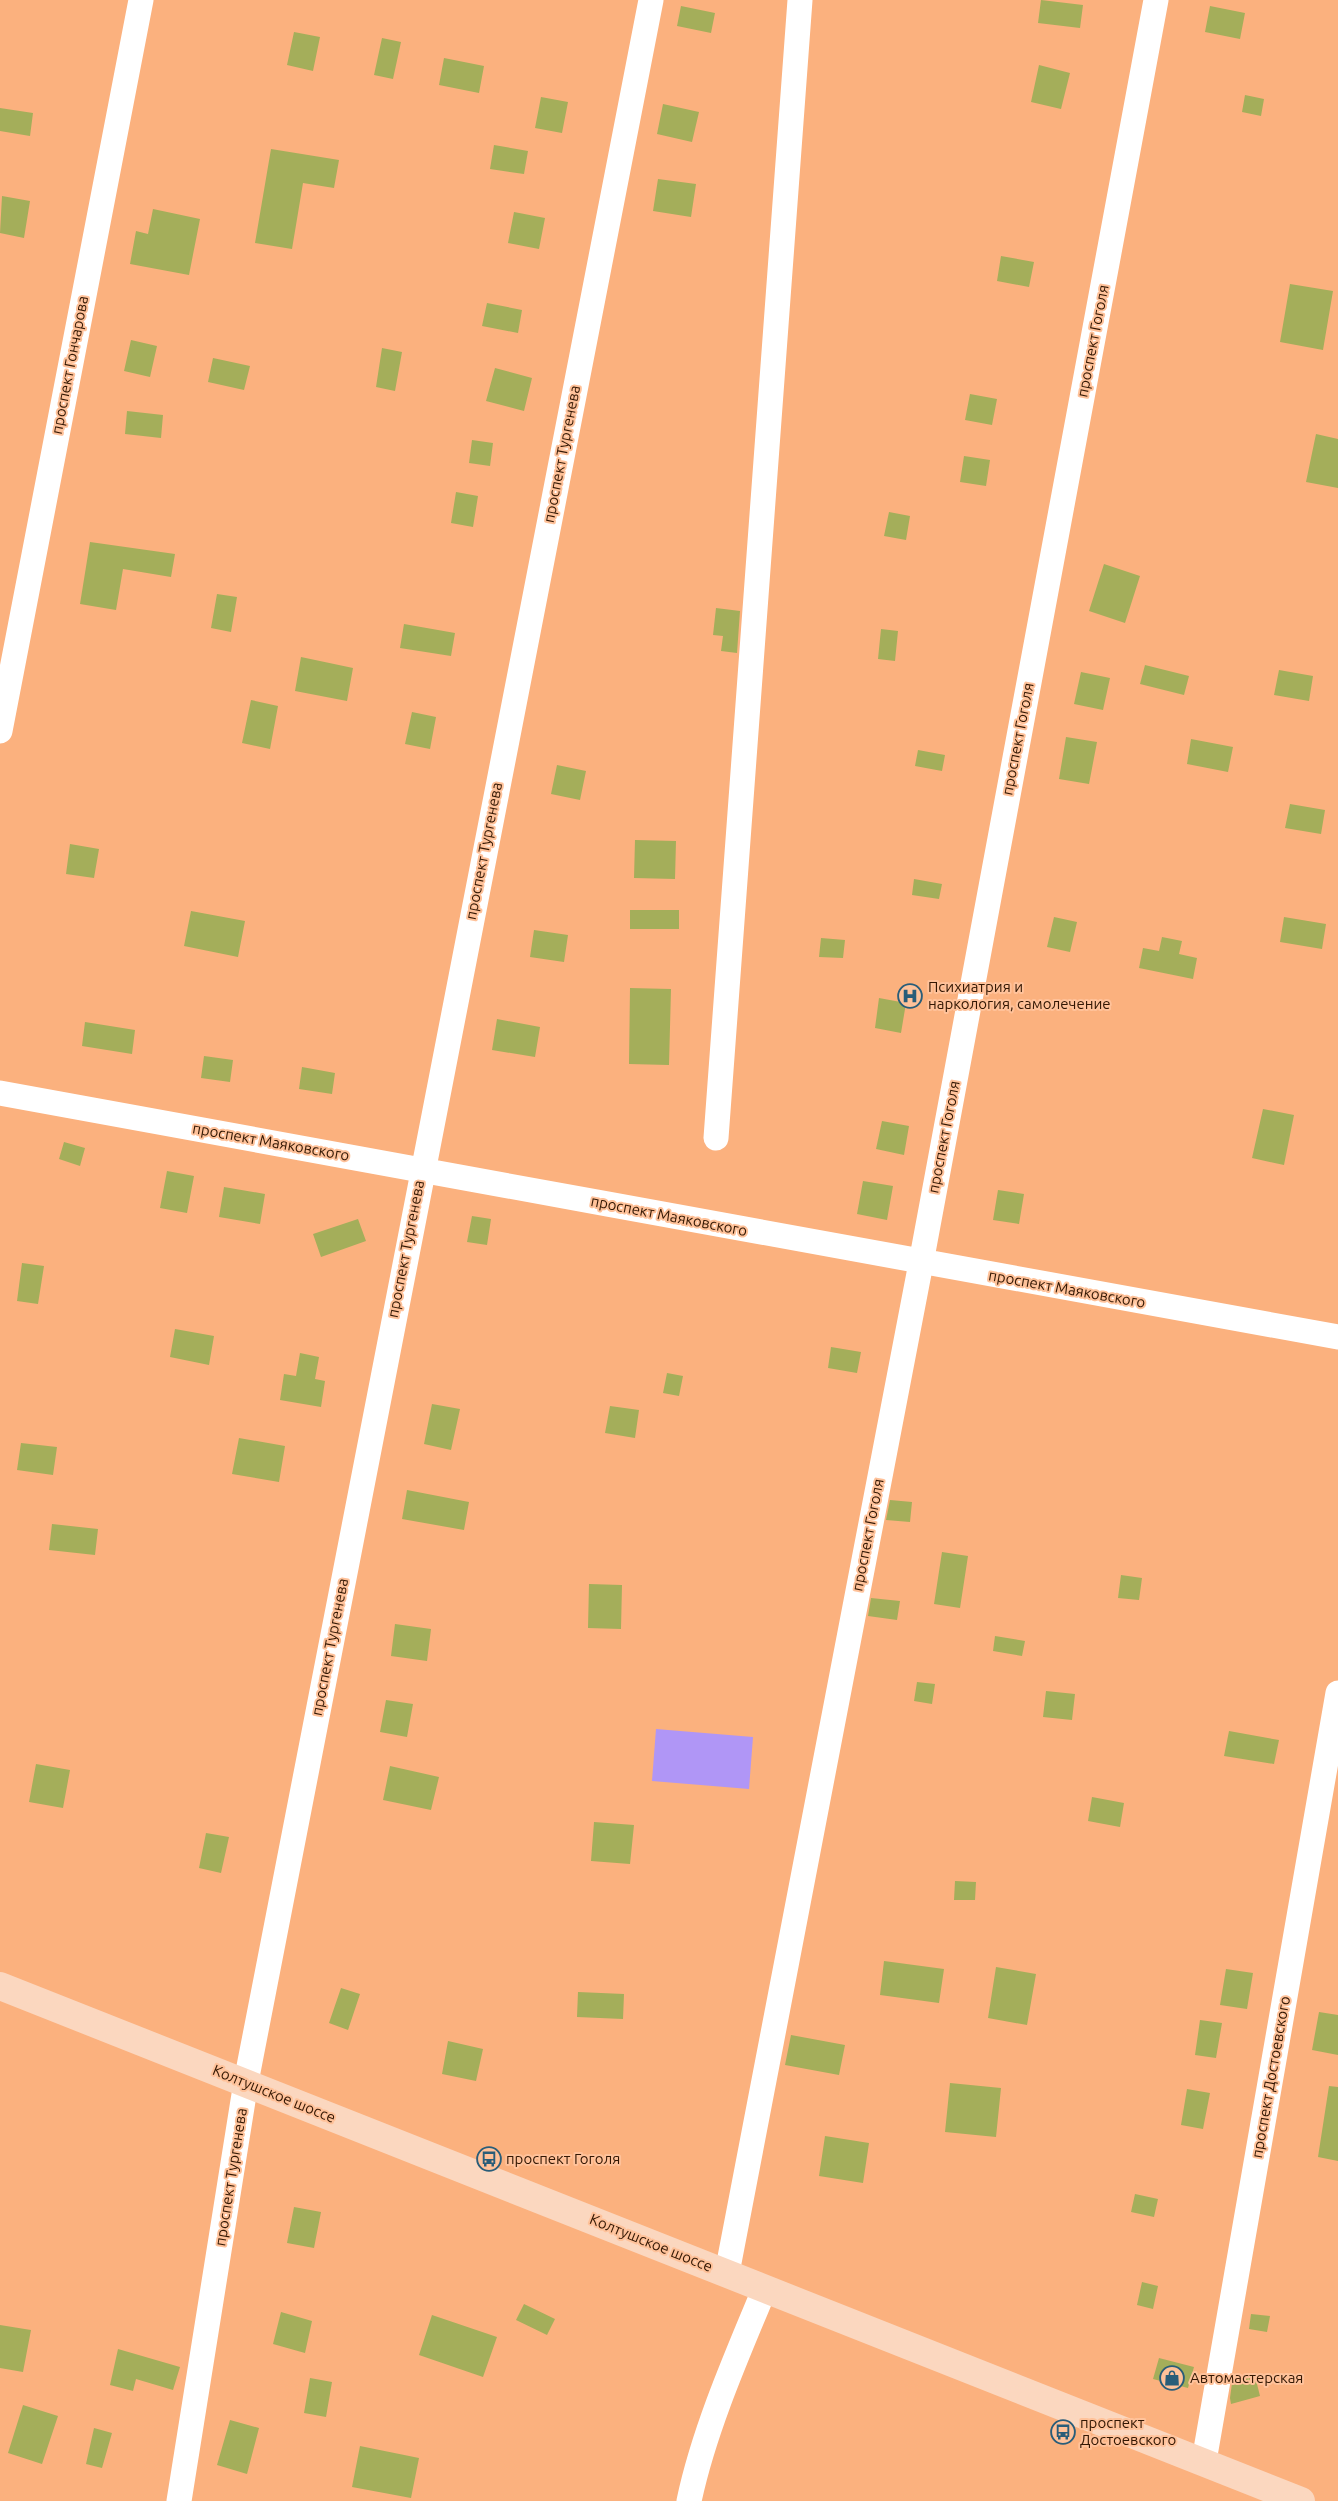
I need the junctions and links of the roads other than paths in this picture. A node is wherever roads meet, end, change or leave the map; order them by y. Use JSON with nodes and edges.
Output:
{"nodes":[{"id":1,"x":141,"y":0,"type":"edge"},
{"id":2,"x":651,"y":0,"type":"edge"},
{"id":3,"x":800,"y":0,"type":"edge"},
{"id":4,"x":1156,"y":0,"type":"edge"},
{"id":5,"x":0,"y":731,"type":"edge"},
{"id":6,"x":0,"y":1093,"type":"edge"},
{"id":7,"x":716,"y":1138,"type":"dead end"},
{"id":8,"x":422,"y":1169,"type":"junction"},
{"id":9,"x":920,"y":1263,"type":"junction"},
{"id":10,"x":1338,"y":1337,"type":"edge"},
{"id":11,"x":1338,"y":1693,"type":"edge"},
{"id":12,"x":0,"y":1986,"type":"edge"},
{"id":13,"x":246,"y":2082,"type":"junction"},
{"id":14,"x":727,"y":2273,"type":"junction"},
{"id":15,"x":765,"y":2288,"type":"junction"},
{"id":16,"x":1204,"y":2461,"type":"junction"},
{"id":17,"x":179,"y":2501,"type":"edge"},
{"id":18,"x":689,"y":2501,"type":"edge"},
{"id":19,"x":1301,"y":2501,"type":"edge"}],
"edges":[{"from":1,"to":5,"type":"street","name":"проспект Гончарова"},
{"from":2,"to":8,"type":"street","name":"проспект Тургенева"},
{"from":3,"to":7,"type":"street"},
{"from":4,"to":9,"type":"street","name":"проспект Гоголя"},
{"from":6,"to":8,"type":"street","name":"проспект Маяковского"},
{"from":8,"to":9,"type":"street","name":"проспект Маяковского"},
{"from":8,"to":13,"type":"street","name":"проспект Тургенева"},
{"from":9,"to":10,"type":"street","name":"проспект Маяковского"},
{"from":9,"to":14,"type":"street","name":"проспект Гоголя"},
{"from":11,"to":16,"type":"street","name":"проспект Достоевского"},
{"from":12,"to":13,"type":"main road","name":"Колтушское шоссе"},
{"from":13,"to":14,"type":"main road","name":"Колтушское шоссе"},
{"from":13,"to":17,"type":"street","name":"проспект Тургенева"},
{"from":14,"to":15,"type":"main road","name":"Колтушское шоссе"},
{"from":15,"to":16,"type":"main road","name":"Колтушское шоссе"},
{"from":15,"to":18,"type":"street"},
{"from":16,"to":19,"type":"main road","name":"Колтушское шоссе"}]}
